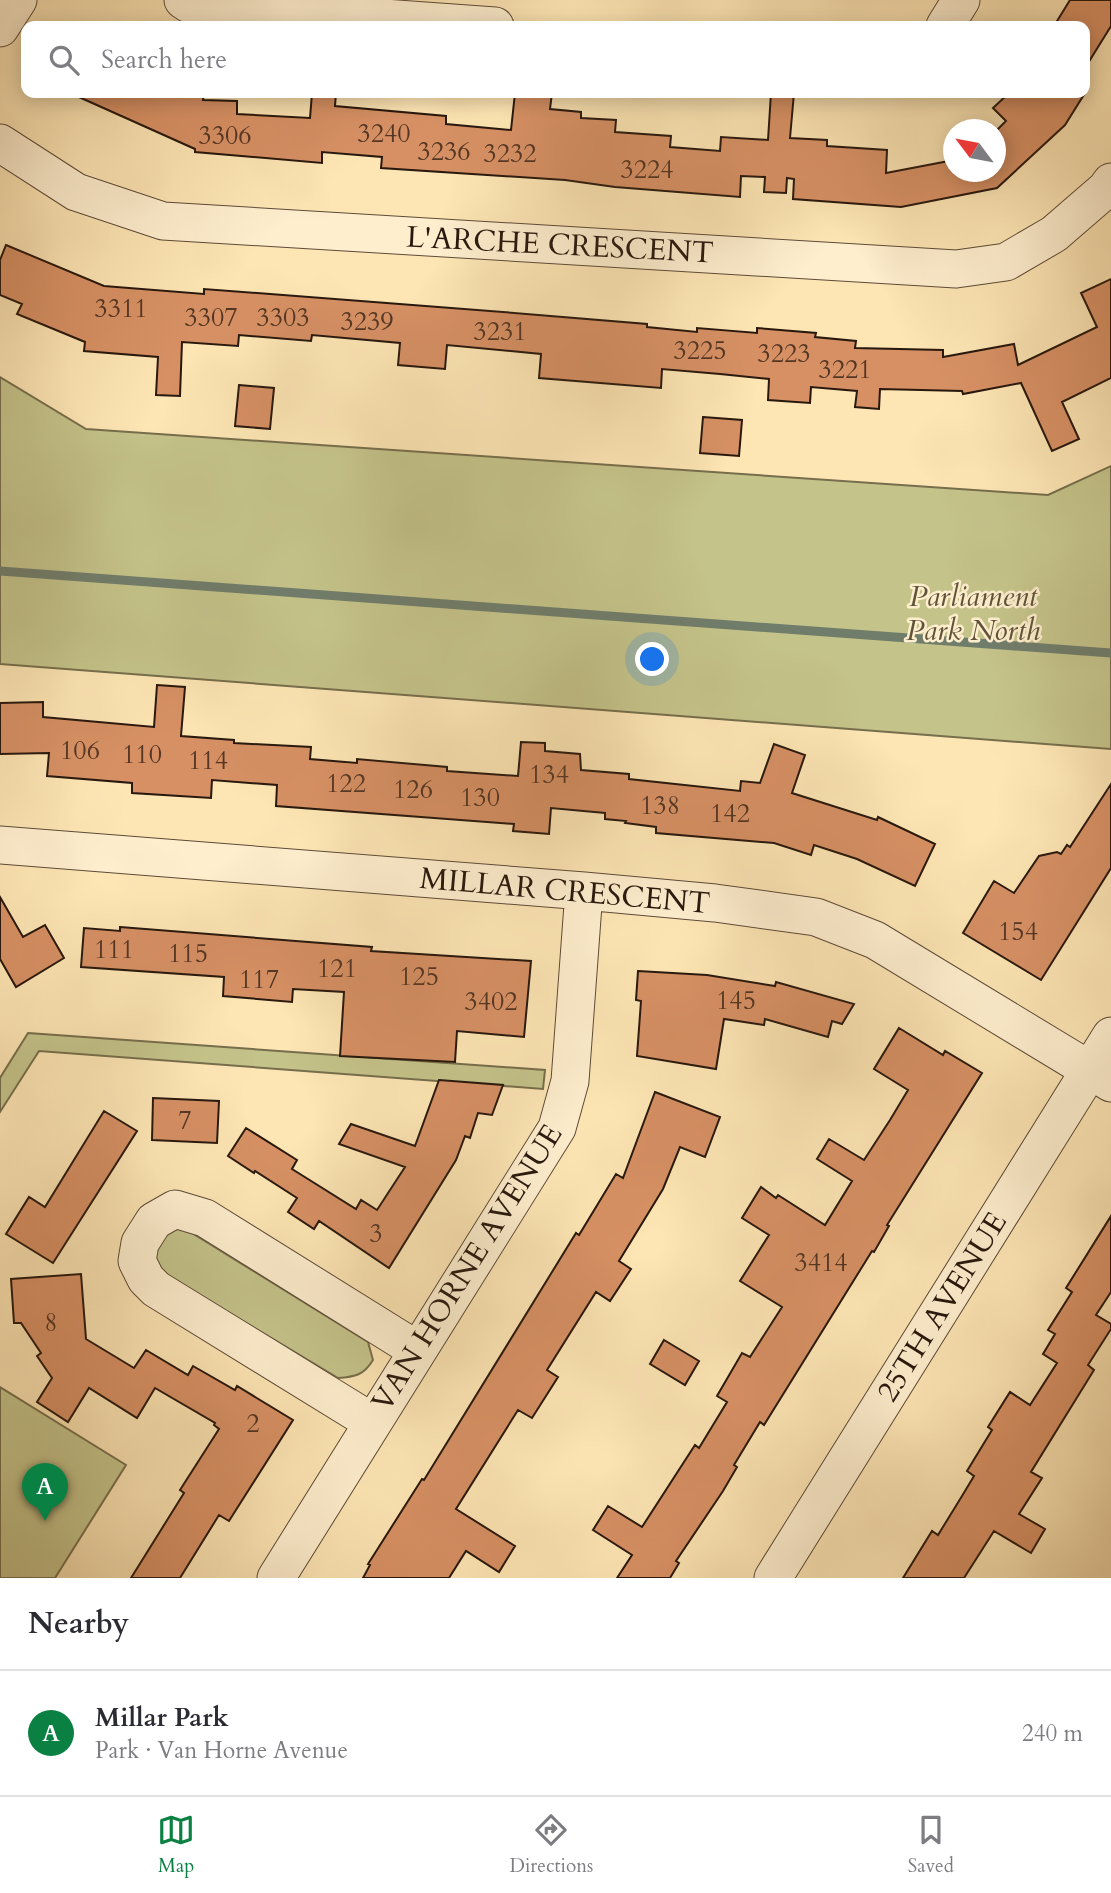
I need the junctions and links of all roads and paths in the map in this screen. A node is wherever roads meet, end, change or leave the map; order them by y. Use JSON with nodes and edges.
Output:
{"nodes":[{"id":1,"x":18,"y":0,"type":"edge"},
{"id":2,"x":183,"y":0,"type":"edge"},
{"id":3,"x":961,"y":0,"type":"edge"},
{"id":4,"x":425,"y":21,"type":"edge"},
{"id":5,"x":948,"y":21,"type":"edge"},
{"id":6,"x":0,"y":28,"type":"edge"},
{"id":7,"x":0,"y":143,"type":"edge"},
{"id":8,"x":1111,"y":181,"type":"edge"},
{"id":9,"x":0,"y":845,"type":"edge"},
{"id":10,"x":584,"y":891,"type":"junction"},
{"id":11,"x":1111,"y":1036,"type":"edge"},
{"id":12,"x":1100,"y":1077,"type":"edge"},
{"id":13,"x":417,"y":1350,"type":"junction"},
{"id":14,"x":372,"y":1422,"type":"junction"},
{"id":15,"x":276,"y":1578,"type":"edge"},
{"id":16,"x":773,"y":1578,"type":"edge"}],
"edges":[{"from":1,"to":6,"type":"street"},
{"from":2,"to":4,"type":"street"},
{"from":3,"to":5,"type":"street"},
{"from":7,"to":8,"type":"street","name":"L'ARCHE CRESCENT"},
{"from":9,"to":10,"type":"street","name":"MILLAR CRESCENT"},
{"from":10,"to":12,"type":"street","name":"MILLAR CRESCENT"},
{"from":10,"to":13,"type":"street","name":"VAN HORNE AVENUE"},
{"from":11,"to":12,"type":"street","name":"25TH AVENUE"},
{"from":12,"to":16,"type":"street","name":"25TH AVENUE"},
{"from":13,"to":14,"type":"street","name":"VAN HORNE AVENUE"},
{"from":13,"to":14,"type":"street"},
{"from":14,"to":15,"type":"street","name":"VAN HORNE AVENUE"}]}
